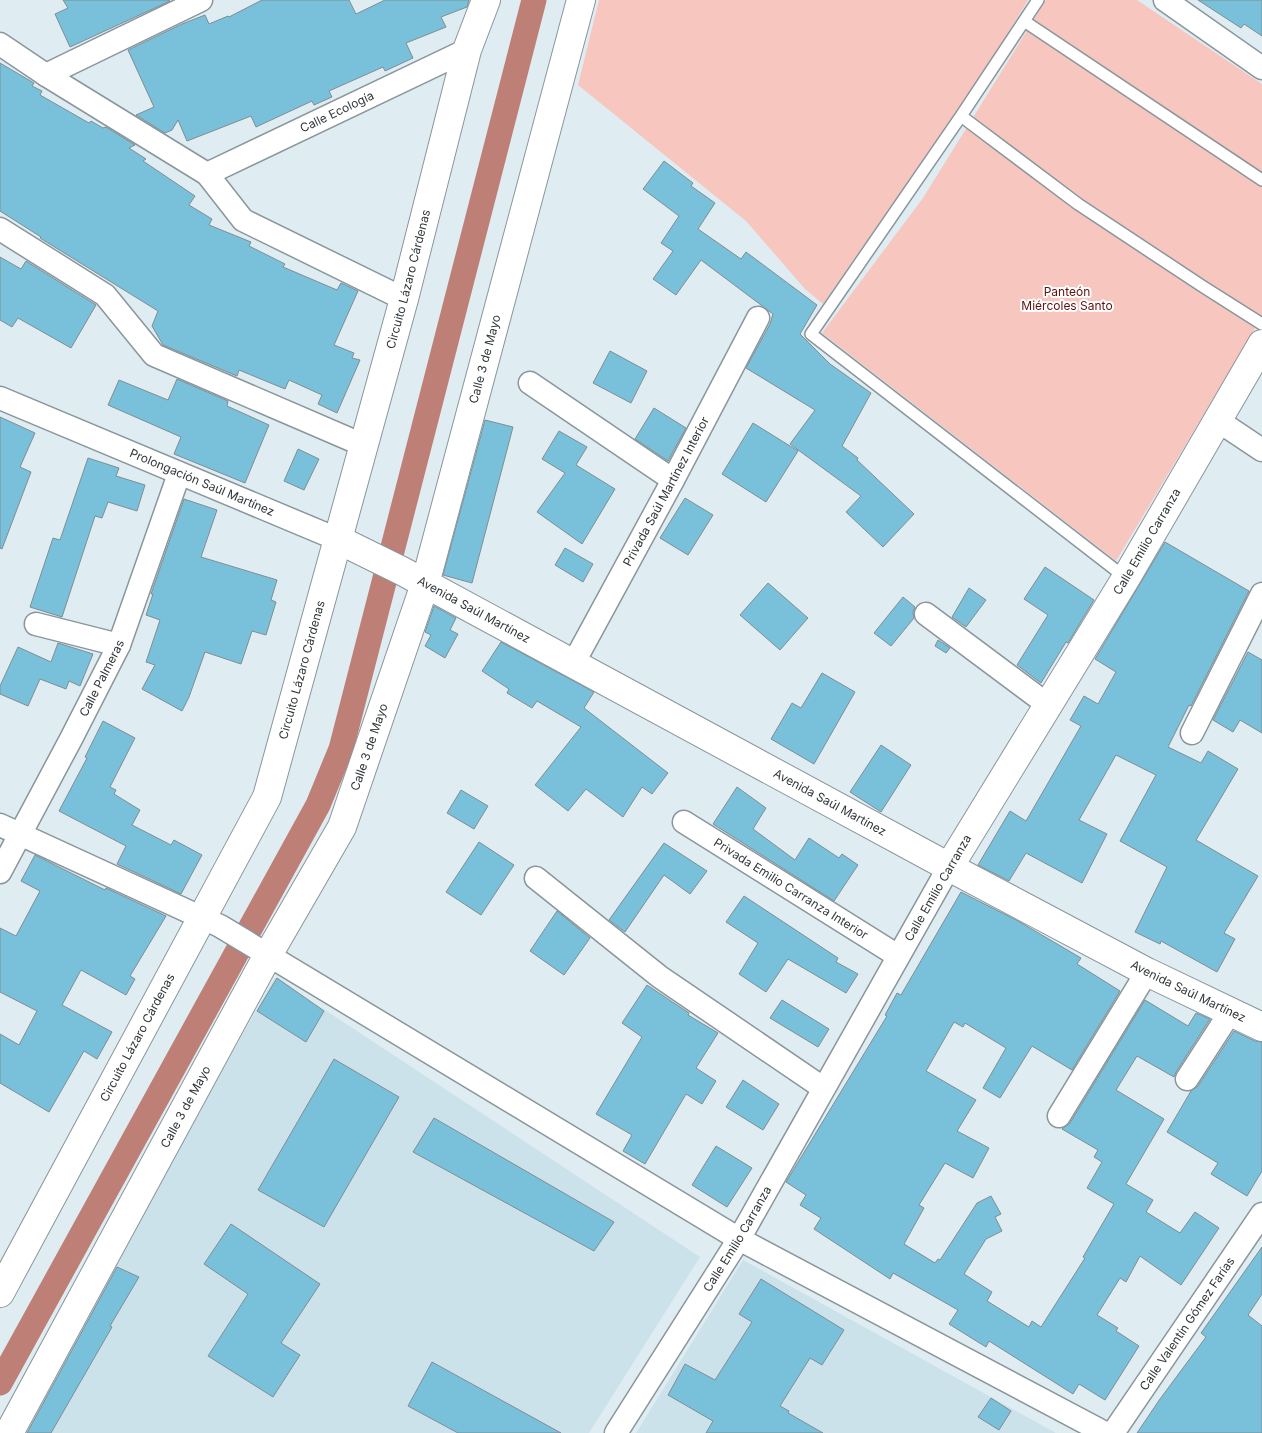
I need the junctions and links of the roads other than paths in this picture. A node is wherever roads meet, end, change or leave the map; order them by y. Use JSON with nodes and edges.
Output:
{"nodes":[{"id":1,"x":200,"y":0,"type":"edge"},
{"id":2,"x":486,"y":0,"type":"edge"},
{"id":3,"x":581,"y":0,"type":"edge"},
{"id":4,"x":1038,"y":0,"type":"edge"},
{"id":5,"x":1165,"y":0,"type":"edge"},
{"id":6,"x":1024,"y":21,"type":"junction"},
{"id":7,"x":0,"y":44,"type":"edge"},
{"id":8,"x":467,"y":50,"type":"junction"},
{"id":9,"x":1262,"y":68,"type":"edge"},
{"id":10,"x":46,"y":75,"type":"junction"},
{"id":11,"x":961,"y":116,"type":"junction"},
{"id":12,"x":207,"y":174,"type":"junction"},
{"id":13,"x":1262,"y":180,"type":"edge"},
{"id":14,"x":0,"y":229,"type":"edge"},
{"id":15,"x":404,"y":299,"type":"junction"},
{"id":16,"x":758,"y":318,"type":"dead end"},
{"id":17,"x":1262,"y":324,"type":"edge"},
{"id":18,"x":1262,"y":344,"type":"edge"},
{"id":19,"x":530,"y":383,"type":"dead end"},
{"id":20,"x":0,"y":398,"type":"edge"},
{"id":21,"x":1217,"y":420,"type":"junction"},
{"id":22,"x":363,"y":445,"type":"junction"},
{"id":23,"x":1262,"y":450,"type":"edge"},
{"id":24,"x":179,"y":474,"type":"junction"},
{"id":25,"x":673,"y":480,"type":"junction"},
{"id":26,"x":337,"y":539,"type":"junction"},
{"id":27,"x":414,"y":578,"type":"junction"},
{"id":28,"x":1126,"y":578,"type":"junction"},
{"id":29,"x":1262,"y":594,"type":"edge"},
{"id":30,"x":926,"y":614,"type":"dead end"},
{"id":31,"x":36,"y":624,"type":"dead end"},
{"id":32,"x":119,"y":645,"type":"junction"},
{"id":33,"x":573,"y":664,"type":"junction"},
{"id":34,"x":1048,"y":705,"type":"junction"},
{"id":35,"x":1192,"y":733,"type":"dead end"},
{"id":36,"x":684,"y":822,"type":"dead end"},
{"id":37,"x":10,"y":830,"type":"edge"},
{"id":38,"x":948,"y":867,"type":"junction"},
{"id":39,"x":0,"y":872,"type":"edge"},
{"id":40,"x":536,"y":878,"type":"dead end"},
{"id":41,"x":211,"y":922,"type":"junction"},
{"id":42,"x":263,"y":952,"type":"junction"},
{"id":43,"x":898,"y":956,"type":"junction"},
{"id":44,"x":1148,"y":972,"type":"junction"},
{"id":45,"x":1231,"y":1011,"type":"junction"},
{"id":46,"x":1262,"y":1027,"type":"edge"},
{"id":47,"x":1188,"y":1079,"type":"dead end"},
{"id":48,"x":824,"y":1088,"type":"junction"},
{"id":49,"x":1059,"y":1116,"type":"dead end"},
{"id":50,"x":1262,"y":1214,"type":"edge"},
{"id":51,"x":738,"y":1239,"type":"junction"},
{"id":52,"x":0,"y":1293,"type":"edge"},
{"id":53,"x":9,"y":1433,"type":"edge"},
{"id":54,"x":616,"y":1433,"type":"edge"},
{"id":55,"x":1105,"y":1433,"type":"edge"},
{"id":56,"x":1114,"y":1433,"type":"edge"}],
"edges":[{"from":1,"to":10,"type":"street"},
{"from":2,"to":8,"type":"street","name":"Circuito Lázaro Cárdenas"},
{"from":3,"to":27,"type":"street","name":"Calle 3 de Mayo"},
{"from":4,"to":6,"type":"lane"},
{"from":5,"to":9,"type":"street"},
{"from":6,"to":11,"type":"lane"},
{"from":6,"to":13,"type":"lane"},
{"from":7,"to":10,"type":"street"},
{"from":8,"to":12,"type":"street","name":"Calle Ecología"},
{"from":8,"to":15,"type":"street","name":"Circuito Lázaro Cárdenas"},
{"from":10,"to":12,"type":"street"},
{"from":11,"to":17,"type":"lane"},
{"from":11,"to":28,"type":"lane"},
{"from":12,"to":15,"type":"street"},
{"from":14,"to":22,"type":"street"},
{"from":15,"to":22,"type":"street","name":"Circuito Lázaro Cárdenas"},
{"from":16,"to":25,"type":"street","name":"Privada Saúl Martínez Interior"},
{"from":18,"to":21,"type":"street","name":"Calle Emilio Carranza"},
{"from":19,"to":25,"type":"street"},
{"from":20,"to":24,"type":"street","name":"Prolongación Saúl Martínez"},
{"from":21,"to":23,"type":"street"},
{"from":21,"to":28,"type":"street","name":"Calle Emilio Carranza"},
{"from":22,"to":26,"type":"street","name":"Circuito Lázaro Cárdenas"},
{"from":24,"to":26,"type":"street","name":"Prolongación Saúl Martínez"},
{"from":24,"to":32,"type":"street","name":"Calle Palmeras"},
{"from":25,"to":33,"type":"street","name":"Privada Saúl Martínez Interior"},
{"from":26,"to":27,"type":"street","name":"Prolongación Saúl Martínez"},
{"from":26,"to":41,"type":"street","name":"Circuito Lázaro Cárdenas"},
{"from":27,"to":33,"type":"street","name":"Avenida Saúl Martínez"},
{"from":27,"to":42,"type":"street","name":"Calle 3 de Mayo"},
{"from":28,"to":34,"type":"street","name":"Calle Emilio Carranza"},
{"from":29,"to":35,"type":"street"},
{"from":30,"to":34,"type":"street"},
{"from":31,"to":32,"type":"street"},
{"from":32,"to":37,"type":"street","name":"Calle Palmeras"},
{"from":33,"to":38,"type":"street","name":"Avenida Saúl Martínez"},
{"from":34,"to":38,"type":"street","name":"Calle Emilio Carranza"},
{"from":36,"to":43,"type":"street","name":"Privada Emilio Carranza Interior"},
{"from":37,"to":39,"type":"street","name":"Calle Palmeras"},
{"from":37,"to":41,"type":"street"},
{"from":38,"to":43,"type":"street","name":"Calle Emilio Carranza"},
{"from":38,"to":44,"type":"street","name":"Avenida Saúl Martínez"},
{"from":40,"to":48,"type":"street"},
{"from":41,"to":42,"type":"street"},
{"from":41,"to":52,"type":"street","name":"Circuito Lázaro Cárdenas"},
{"from":42,"to":51,"type":"street"},
{"from":42,"to":53,"type":"street","name":"Calle 3 de Mayo"},
{"from":43,"to":48,"type":"street","name":"Calle Emilio Carranza"},
{"from":44,"to":45,"type":"street","name":"Avenida Saúl Martínez"},
{"from":44,"to":49,"type":"street"},
{"from":45,"to":46,"type":"street","name":"Avenida Saúl Martínez"},
{"from":45,"to":47,"type":"street"},
{"from":48,"to":51,"type":"street","name":"Calle Emilio Carranza"},
{"from":50,"to":56,"type":"street","name":"Calle Valentín Gómez Farías"},
{"from":51,"to":54,"type":"street","name":"Calle Emilio Carranza"},
{"from":51,"to":55,"type":"street"}]}
